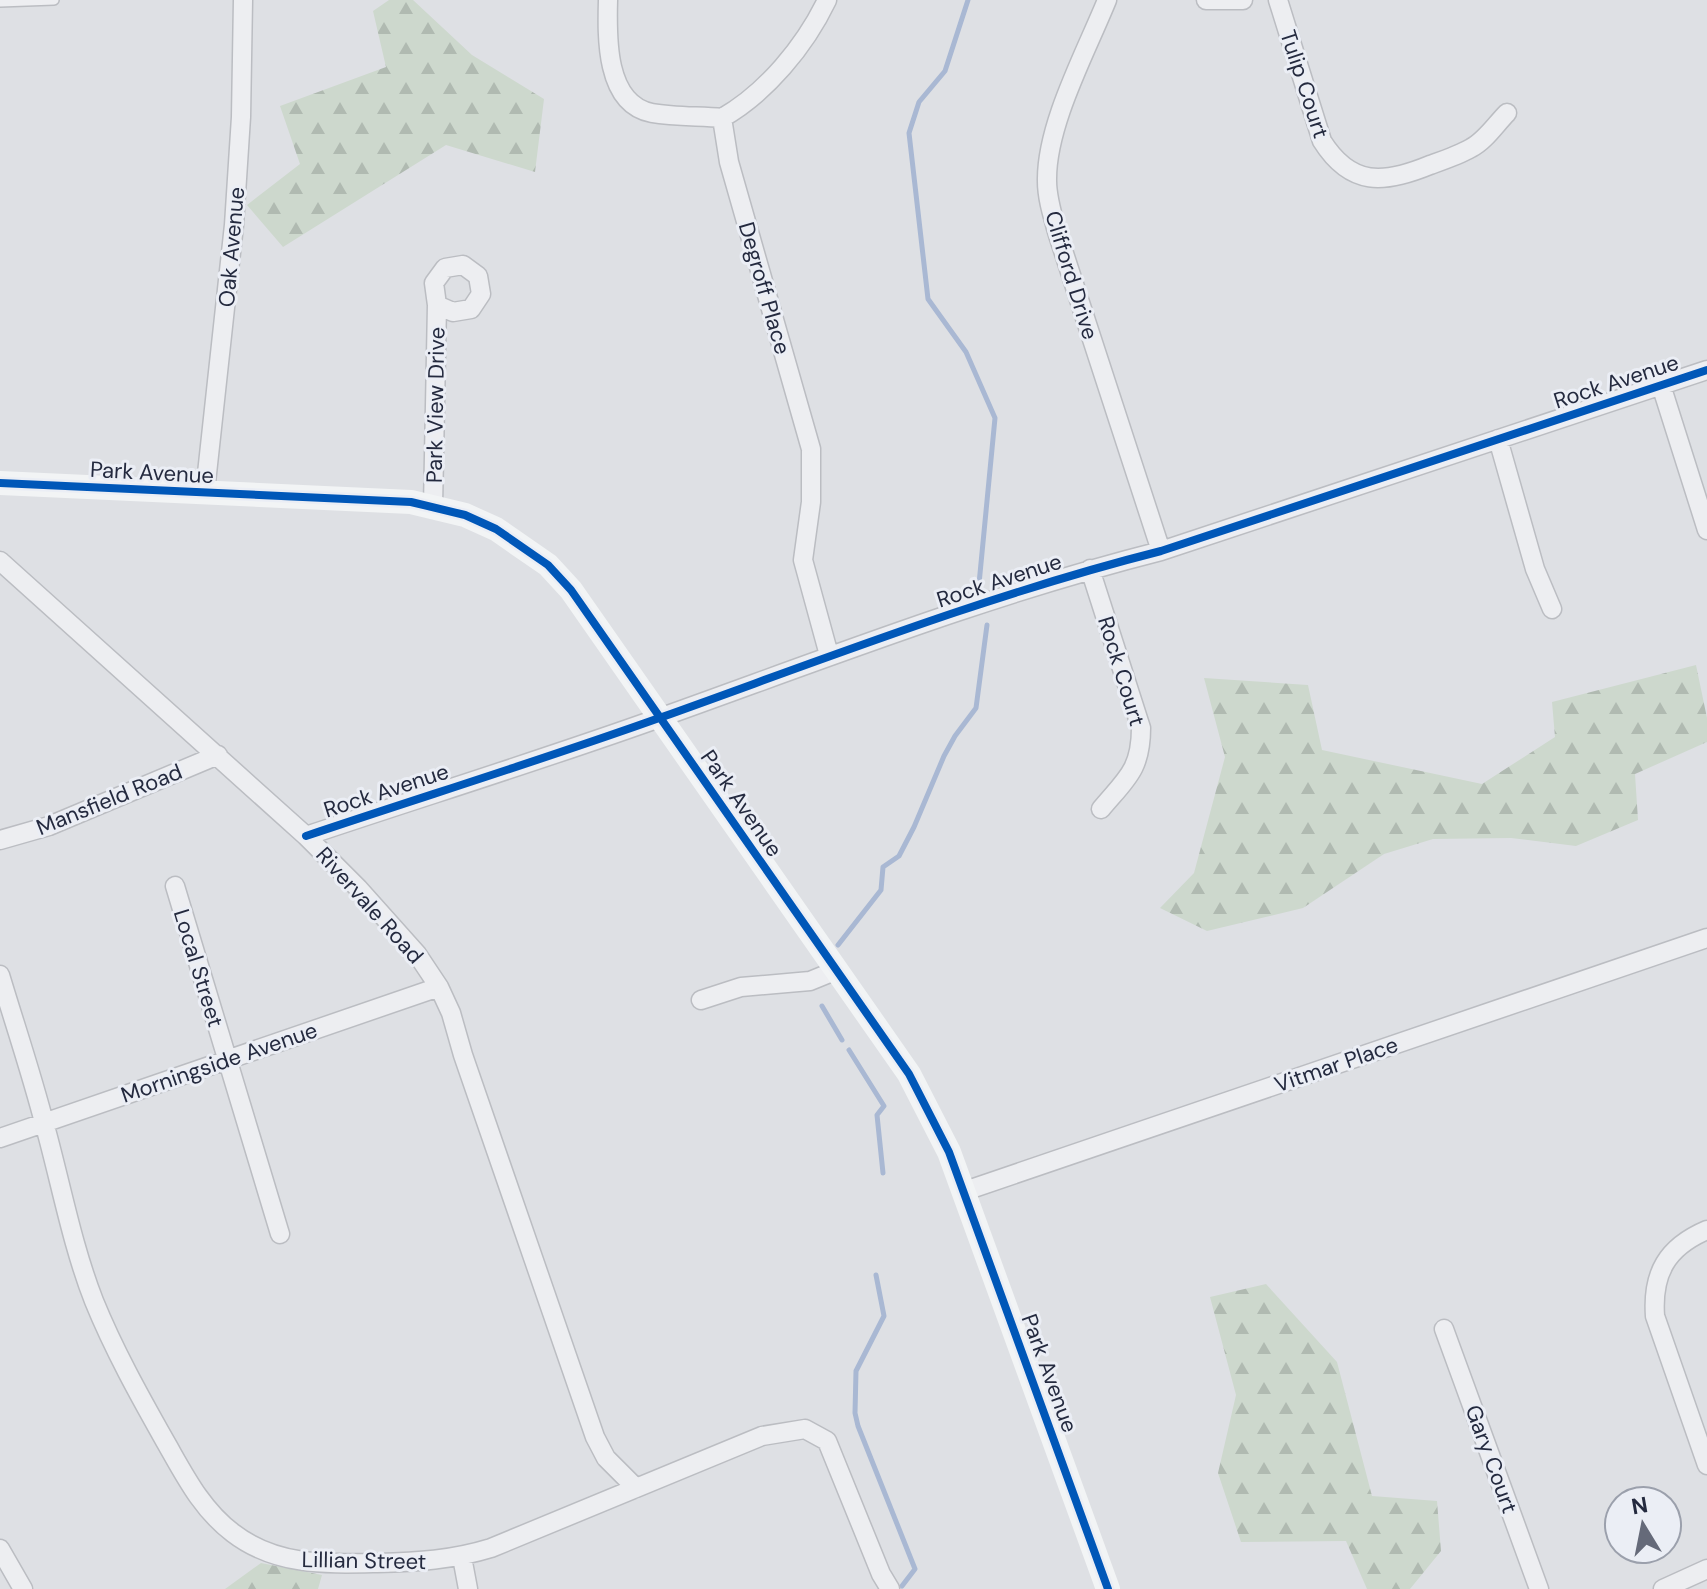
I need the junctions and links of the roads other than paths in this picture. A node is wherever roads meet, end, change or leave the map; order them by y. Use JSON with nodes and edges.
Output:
{"nodes":[{"id":1,"x":54,"y":0,"type":"edge"},
{"id":2,"x":243,"y":0,"type":"edge"},
{"id":3,"x":608,"y":0,"type":"edge"},
{"id":4,"x":827,"y":0,"type":"edge"},
{"id":5,"x":1107,"y":0,"type":"edge"},
{"id":6,"x":1206,"y":0,"type":"edge"},
{"id":7,"x":1243,"y":0,"type":"edge"},
{"id":8,"x":1278,"y":0,"type":"edge"},
{"id":9,"x":2,"y":1,"type":"edge"},
{"id":10,"x":1507,"y":113,"type":"dead end"},
{"id":11,"x":722,"y":118,"type":"junction"},
{"id":12,"x":437,"y":305,"type":"dead end"},
{"id":13,"x":1707,"y":370,"type":"edge"},
{"id":14,"x":1661,"y":385,"type":"junction"},
{"id":15,"x":1498,"y":439,"type":"junction"},
{"id":16,"x":0,"y":483,"type":"edge"},
{"id":17,"x":205,"y":492,"type":"junction"},
{"id":18,"x":433,"y":506,"type":"junction"},
{"id":19,"x":1707,"y":530,"type":"edge"},
{"id":20,"x":1161,"y":551,"type":"junction"},
{"id":21,"x":0,"y":561,"type":"edge"},
{"id":22,"x":1090,"y":569,"type":"junction"},
{"id":23,"x":1552,"y":609,"type":"dead end"},
{"id":24,"x":829,"y":655,"type":"junction"},
{"id":25,"x":661,"y":718,"type":"junction"},
{"id":26,"x":218,"y":755,"type":"junction"},
{"id":27,"x":1101,"y":809,"type":"dead end"},
{"id":28,"x":306,"y":836,"type":"junction"},
{"id":29,"x":0,"y":840,"type":"edge"},
{"id":30,"x":175,"y":886,"type":"dead end"},
{"id":31,"x":1707,"y":938,"type":"edge"},
{"id":32,"x":837,"y":970,"type":"junction"},
{"id":33,"x":0,"y":975,"type":"edge"},
{"id":34,"x":439,"y":987,"type":"junction"},
{"id":35,"x":701,"y":1000,"type":"dead end"},
{"id":36,"x":227,"y":1060,"type":"junction"},
{"id":37,"x":44,"y":1123,"type":"junction"},
{"id":38,"x":0,"y":1138,"type":"edge"},
{"id":39,"x":965,"y":1191,"type":"junction"},
{"id":40,"x":1707,"y":1230,"type":"edge"},
{"id":41,"x":280,"y":1234,"type":"dead end"},
{"id":42,"x":1444,"y":1329,"type":"dead end"},
{"id":43,"x":1707,"y":1465,"type":"edge"},
{"id":44,"x":636,"y":1488,"type":"junction"},
{"id":45,"x":0,"y":1549,"type":"edge"},
{"id":46,"x":462,"y":1557,"type":"junction"},
{"id":47,"x":1707,"y":1569,"type":"edge"},
{"id":48,"x":23,"y":1589,"type":"edge"},
{"id":49,"x":468,"y":1589,"type":"edge"},
{"id":50,"x":890,"y":1589,"type":"edge"},
{"id":51,"x":1108,"y":1589,"type":"edge"},
{"id":52,"x":1539,"y":1589,"type":"edge"},
{"id":53,"x":1663,"y":1589,"type":"edge"}],
"edges":[{"from":1,"to":9,"type":"lane"},
{"from":2,"to":17,"type":"street","name":"Oak Avenue"},
{"from":3,"to":11,"type":"street"},
{"from":4,"to":11,"type":"street"},
{"from":5,"to":20,"type":"street","name":"Clifford Drive"},
{"from":6,"to":7,"type":"street"},
{"from":8,"to":10,"type":"street","name":"Tulip Court"},
{"from":11,"to":24,"type":"street","name":"Degroff Place"},
{"from":12,"to":18,"type":"street","name":"Park View Drive"},
{"from":13,"to":14,"type":"street","name":"Rock Avenue"},
{"from":14,"to":15,"type":"street","name":"Rock Avenue"},
{"from":14,"to":19,"type":"street"},
{"from":15,"to":20,"type":"street","name":"Rock Avenue"},
{"from":15,"to":23,"type":"street"},
{"from":16,"to":17,"type":"street","name":"Park Avenue"},
{"from":17,"to":18,"type":"street","name":"Park Avenue"},
{"from":18,"to":25,"type":"street","name":"Park Avenue"},
{"from":20,"to":22,"type":"street","name":"Rock Avenue"},
{"from":21,"to":26,"type":"street","name":"Rivervale Road"},
{"from":22,"to":24,"type":"street","name":"Rock Avenue"},
{"from":22,"to":27,"type":"street","name":"Rock Court"},
{"from":24,"to":25,"type":"street","name":"Rock Avenue"},
{"from":25,"to":28,"type":"street","name":"Rock Avenue"},
{"from":25,"to":32,"type":"street","name":"Park Avenue"},
{"from":26,"to":28,"type":"street","name":"Rivervale Road"},
{"from":26,"to":29,"type":"street","name":"Mansfield Road"},
{"from":28,"to":34,"type":"street","name":"Rivervale Road"},
{"from":30,"to":36,"type":"street","name":"Local Street"},
{"from":31,"to":39,"type":"street","name":"Vitmar Place"},
{"from":32,"to":35,"type":"street"},
{"from":32,"to":39,"type":"street","name":"Park Avenue"},
{"from":33,"to":37,"type":"street","name":"Lillian Street"},
{"from":34,"to":36,"type":"street","name":"Morningside Avenue"},
{"from":34,"to":44,"type":"street","name":"Rivervale Road"},
{"from":36,"to":37,"type":"street","name":"Morningside Avenue"},
{"from":36,"to":41,"type":"street","name":"Local Street"},
{"from":37,"to":38,"type":"street","name":"Morningside Avenue"},
{"from":37,"to":46,"type":"street","name":"Lillian Street"},
{"from":39,"to":51,"type":"street","name":"Park Avenue"},
{"from":40,"to":43,"type":"street"},
{"from":42,"to":52,"type":"street","name":"Gary Court"},
{"from":44,"to":46,"type":"street","name":"Lillian Street"},
{"from":44,"to":50,"type":"street","name":"Lillian Street"},
{"from":45,"to":48,"type":"street"},
{"from":46,"to":49,"type":"street"},
{"from":47,"to":53,"type":"street"}]}
